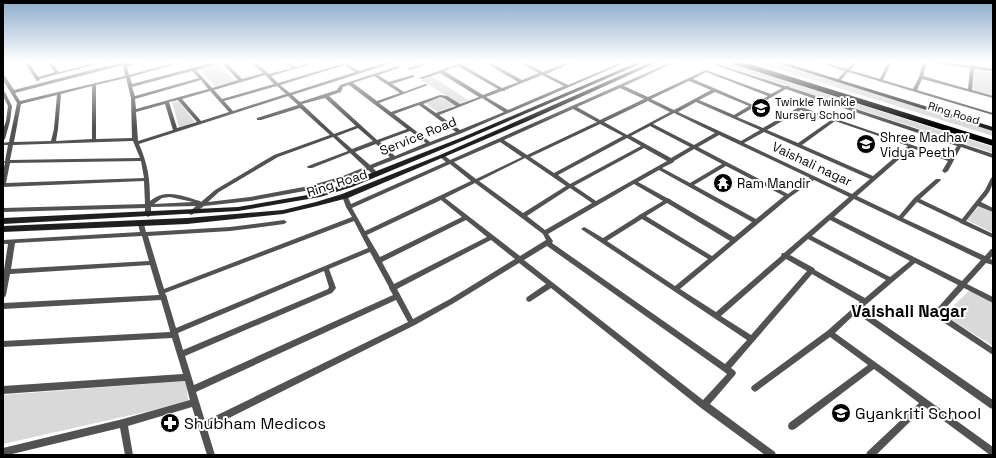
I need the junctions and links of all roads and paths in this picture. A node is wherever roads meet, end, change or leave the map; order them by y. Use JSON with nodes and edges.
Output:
{"nodes":[{"id":1,"x":8,"y":83,"type":"edge"},
{"id":2,"x":100,"y":83,"type":"edge"},
{"id":3,"x":140,"y":83,"type":"edge"},
{"id":4,"x":185,"y":83,"type":"edge"},
{"id":5,"x":205,"y":83,"type":"edge"},
{"id":6,"x":232,"y":83,"type":"edge"},
{"id":7,"x":326,"y":83,"type":"edge"},
{"id":8,"x":461,"y":83,"type":"edge"},
{"id":9,"x":492,"y":83,"type":"edge"},
{"id":10,"x":519,"y":83,"type":"edge"},
{"id":11,"x":562,"y":83,"type":"edge"},
{"id":12,"x":573,"y":83,"type":"edge"},
{"id":13,"x":592,"y":83,"type":"edge"},
{"id":14,"x":607,"y":83,"type":"edge"},
{"id":15,"x":626,"y":83,"type":"edge"},
{"id":16,"x":679,"y":83,"type":"edge"},
{"id":17,"x":699,"y":83,"type":"edge"},
{"id":18,"x":739,"y":83,"type":"edge"},
{"id":19,"x":776,"y":83,"type":"edge"},
{"id":20,"x":804,"y":83,"type":"edge"},
{"id":21,"x":817,"y":83,"type":"edge"},
{"id":22,"x":851,"y":83,"type":"edge"},
{"id":23,"x":889,"y":83,"type":"edge"},
{"id":24,"x":918,"y":83,"type":"edge"},
{"id":25,"x":943,"y":83,"type":"edge"},
{"id":26,"x":971,"y":83,"type":"edge"},
{"id":27,"x":41,"y":84,"type":"edge"},
{"id":28,"x":277,"y":84,"type":"joint"},
{"id":29,"x":348,"y":84,"type":"joint"},
{"id":30,"x":389,"y":84,"type":"edge"},
{"id":31,"x":94,"y":85,"type":"junction"},
{"id":32,"x":426,"y":85,"type":"dead end"},
{"id":33,"x":131,"y":86,"type":"joint"},
{"id":34,"x":567,"y":86,"type":"junction"},
{"id":35,"x":620,"y":86,"type":"junction"},
{"id":36,"x":787,"y":87,"type":"junction"},
{"id":37,"x":211,"y":89,"type":"junction"},
{"id":38,"x":503,"y":90,"type":"junction"},
{"id":39,"x":715,"y":90,"type":"junction"},
{"id":40,"x":970,"y":90,"type":"junction"},
{"id":41,"x":13,"y":91,"type":"junction"},
{"id":42,"x":914,"y":91,"type":"junction"},
{"id":43,"x":3,"y":93,"type":"edge"},
{"id":44,"x":403,"y":93,"type":"junction"},
{"id":45,"x":59,"y":94,"type":"junction"},
{"id":46,"x":289,"y":95,"type":"junction"},
{"id":47,"x":326,"y":96,"type":"junction"},
{"id":48,"x":772,"y":96,"type":"junction"},
{"id":49,"x":484,"y":97,"type":"junction"},
{"id":50,"x":816,"y":97,"type":"junction"},
{"id":51,"x":993,"y":97,"type":"edge"},
{"id":52,"x":133,"y":98,"type":"junction"},
{"id":53,"x":179,"y":98,"type":"junction"},
{"id":54,"x":648,"y":99,"type":"junction"},
{"id":55,"x":221,"y":100,"type":"junction"},
{"id":56,"x":695,"y":100,"type":"junction"},
{"id":57,"x":167,"y":102,"type":"junction"},
{"id":58,"x":19,"y":103,"type":"junction"},
{"id":59,"x":376,"y":103,"type":"junction"},
{"id":60,"x":420,"y":104,"type":"junction"},
{"id":61,"x":300,"y":105,"type":"junction"},
{"id":62,"x":460,"y":106,"type":"junction"},
{"id":63,"x":752,"y":106,"type":"junction"},
{"id":64,"x":574,"y":107,"type":"junction"},
{"id":65,"x":801,"y":108,"type":"junction"},
{"id":66,"x":134,"y":111,"type":"junction"},
{"id":67,"x":674,"y":111,"type":"junction"},
{"id":68,"x":9,"y":112,"type":"junction"},
{"id":69,"x":231,"y":112,"type":"junction"},
{"id":70,"x":508,"y":112,"type":"junction"},
{"id":71,"x":3,"y":114,"type":"edge"},
{"id":72,"x":391,"y":114,"type":"junction"},
{"id":73,"x":993,"y":114,"type":"edge"},
{"id":74,"x":436,"y":115,"type":"junction"},
{"id":75,"x":734,"y":117,"type":"junction"},
{"id":76,"x":259,"y":119,"type":"dead end"},
{"id":77,"x":834,"y":120,"type":"junction"},
{"id":78,"x":199,"y":122,"type":"junction"},
{"id":79,"x":602,"y":122,"type":"junction"},
{"id":80,"x":649,"y":124,"type":"junction"},
{"id":81,"x":360,"y":126,"type":"junction"},
{"id":82,"x":5,"y":128,"type":"edge"},
{"id":83,"x":410,"y":129,"type":"junction"},
{"id":84,"x":993,"y":129,"type":"edge"},
{"id":85,"x":175,"y":130,"type":"junction"},
{"id":86,"x":764,"y":130,"type":"junction"},
{"id":87,"x":460,"y":132,"type":"junction"},
{"id":88,"x":719,"y":133,"type":"junction"},
{"id":89,"x":333,"y":136,"type":"junction"},
{"id":90,"x":626,"y":136,"type":"junction"},
{"id":91,"x":993,"y":138,"type":"edge"},
{"id":92,"x":3,"y":139,"type":"edge"},
{"id":93,"x":501,"y":140,"type":"junction"},
{"id":94,"x":94,"y":141,"type":"junction"},
{"id":95,"x":136,"y":141,"type":"junction"},
{"id":96,"x":376,"y":141,"type":"junction"},
{"id":97,"x":52,"y":142,"type":"junction"},
{"id":98,"x":10,"y":143,"type":"junction"},
{"id":99,"x":741,"y":143,"type":"junction"},
{"id":100,"x":993,"y":143,"type":"edge"},
{"id":101,"x":3,"y":144,"type":"edge"},
{"id":102,"x":430,"y":144,"type":"junction"},
{"id":103,"x":960,"y":145,"type":"junction"},
{"id":104,"x":644,"y":146,"type":"junction"},
{"id":105,"x":799,"y":146,"type":"junction"},
{"id":106,"x":911,"y":146,"type":"junction"},
{"id":107,"x":694,"y":148,"type":"junction"},
{"id":108,"x":351,"y":151,"type":"junction"},
{"id":109,"x":442,"y":156,"type":"junction"},
{"id":110,"x":993,"y":156,"type":"edge"},
{"id":111,"x":394,"y":158,"type":"junction"},
{"id":112,"x":525,"y":158,"type":"junction"},
{"id":113,"x":144,"y":159,"type":"junction"},
{"id":114,"x":952,"y":160,"type":"junction"},
{"id":115,"x":672,"y":161,"type":"junction"},
{"id":116,"x":6,"y":162,"type":"junction"},
{"id":117,"x":450,"y":162,"type":"junction"},
{"id":118,"x":725,"y":164,"type":"junction"},
{"id":119,"x":310,"y":167,"type":"dead end"},
{"id":120,"x":369,"y":168,"type":"junction"},
{"id":121,"x":660,"y":168,"type":"junction"},
{"id":122,"x":945,"y":171,"type":"dead end"},
{"id":123,"x":376,"y":174,"type":"junction"},
{"id":124,"x":554,"y":175,"type":"junction"},
{"id":125,"x":814,"y":178,"type":"junction"},
{"id":126,"x":873,"y":178,"type":"junction"},
{"id":127,"x":147,"y":179,"type":"junction"},
{"id":128,"x":938,"y":180,"type":"dead end"},
{"id":129,"x":993,"y":180,"type":"edge"},
{"id":130,"x":475,"y":182,"type":"junction"},
{"id":131,"x":635,"y":182,"type":"junction"},
{"id":132,"x":3,"y":185,"type":"edge"},
{"id":133,"x":690,"y":185,"type":"junction"},
{"id":134,"x":570,"y":186,"type":"junction"},
{"id":135,"x":345,"y":196,"type":"junction"},
{"id":136,"x":788,"y":196,"type":"junction"},
{"id":137,"x":854,"y":196,"type":"junction"},
{"id":138,"x":442,"y":198,"type":"junction"},
{"id":139,"x":916,"y":199,"type":"junction"},
{"id":140,"x":668,"y":200,"type":"junction"},
{"id":141,"x":977,"y":203,"type":"junction"},
{"id":142,"x":202,"y":204,"type":"junction"},
{"id":143,"x":597,"y":204,"type":"junction"},
{"id":144,"x":148,"y":206,"type":"junction"},
{"id":145,"x":349,"y":207,"type":"junction"},
{"id":146,"x":3,"y":210,"type":"edge"},
{"id":147,"x":993,"y":210,"type":"edge"},
{"id":148,"x":191,"y":213,"type":"junction"},
{"id":149,"x":148,"y":215,"type":"junction"},
{"id":150,"x":523,"y":216,"type":"junction"},
{"id":151,"x":641,"y":216,"type":"junction"},
{"id":152,"x":466,"y":217,"type":"junction"},
{"id":153,"x":830,"y":217,"type":"junction"},
{"id":154,"x":355,"y":218,"type":"junction"},
{"id":155,"x":900,"y":218,"type":"junction"},
{"id":156,"x":3,"y":221,"type":"edge"},
{"id":157,"x":187,"y":221,"type":"junction"},
{"id":158,"x":284,"y":222,"type":"dead end"},
{"id":159,"x":756,"y":222,"type":"junction"},
{"id":160,"x":962,"y":222,"type":"junction"},
{"id":161,"x":141,"y":224,"type":"junction"},
{"id":162,"x":3,"y":229,"type":"edge"},
{"id":163,"x":584,"y":229,"type":"dead end"},
{"id":164,"x":545,"y":233,"type":"junction"},
{"id":165,"x":364,"y":234,"type":"junction"},
{"id":166,"x":144,"y":235,"type":"junction"},
{"id":167,"x":808,"y":236,"type":"junction"},
{"id":168,"x":993,"y":236,"type":"edge"},
{"id":169,"x":492,"y":237,"type":"junction"},
{"id":170,"x":734,"y":240,"type":"junction"},
{"id":171,"x":12,"y":241,"type":"junction"},
{"id":172,"x":603,"y":241,"type":"junction"},
{"id":173,"x":3,"y":242,"type":"edge"},
{"id":174,"x":548,"y":243,"type":"junction"},
{"id":175,"x":372,"y":249,"type":"junction"},
{"id":176,"x":993,"y":251,"type":"edge"},
{"id":177,"x":784,"y":255,"type":"junction"},
{"id":178,"x":519,"y":259,"type":"junction"},
{"id":179,"x":712,"y":259,"type":"junction"},
{"id":180,"x":985,"y":259,"type":"junction"},
{"id":181,"x":915,"y":260,"type":"junction"},
{"id":182,"x":378,"y":261,"type":"junction"},
{"id":183,"x":153,"y":263,"type":"junction"},
{"id":184,"x":993,"y":263,"type":"edge"},
{"id":185,"x":326,"y":269,"type":"junction"},
{"id":186,"x":812,"y":270,"type":"junction"},
{"id":187,"x":5,"y":272,"type":"edge"},
{"id":188,"x":891,"y":280,"type":"junction"},
{"id":189,"x":550,"y":284,"type":"junction"},
{"id":190,"x":964,"y":285,"type":"junction"},
{"id":191,"x":392,"y":288,"type":"junction"},
{"id":192,"x":676,"y":289,"type":"junction"},
{"id":193,"x":3,"y":295,"type":"edge"},
{"id":194,"x":163,"y":295,"type":"junction"},
{"id":195,"x":397,"y":296,"type":"junction"},
{"id":196,"x":529,"y":299,"type":"dead end"},
{"id":197,"x":993,"y":300,"type":"edge"},
{"id":198,"x":865,"y":302,"type":"junction"},
{"id":199,"x":3,"y":306,"type":"edge"},
{"id":200,"x":856,"y":309,"type":"junction"},
{"id":201,"x":716,"y":316,"type":"junction"},
{"id":202,"x":412,"y":323,"type":"junction"},
{"id":203,"x":174,"y":333,"type":"junction"},
{"id":204,"x":830,"y":333,"type":"junction"},
{"id":205,"x":751,"y":339,"type":"junction"},
{"id":206,"x":3,"y":344,"type":"edge"},
{"id":207,"x":993,"y":352,"type":"edge"},
{"id":208,"x":180,"y":355,"type":"junction"},
{"id":209,"x":874,"y":366,"type":"junction"},
{"id":210,"x":726,"y":369,"type":"junction"},
{"id":211,"x":187,"y":377,"type":"junction"},
{"id":212,"x":755,"y":388,"type":"dead end"},
{"id":213,"x":3,"y":390,"type":"edge"},
{"id":214,"x":191,"y":390,"type":"junction"},
{"id":215,"x":195,"y":402,"type":"junction"},
{"id":216,"x":925,"y":402,"type":"junction"},
{"id":217,"x":704,"y":405,"type":"junction"},
{"id":218,"x":993,"y":405,"type":"edge"},
{"id":219,"x":123,"y":424,"type":"junction"},
{"id":220,"x":792,"y":426,"type":"dead end"},
{"id":221,"x":202,"y":427,"type":"junction"},
{"id":222,"x":3,"y":452,"type":"edge"},
{"id":223,"x":993,"y":452,"type":"edge"},
{"id":224,"x":129,"y":455,"type":"edge"},
{"id":225,"x":211,"y":455,"type":"edge"},
{"id":226,"x":772,"y":455,"type":"edge"},
{"id":227,"x":870,"y":455,"type":"edge"}],
"edges":[{"from":1,"to":41,"type":"street"},
{"from":2,"to":31,"type":"street"},
{"from":3,"to":33,"type":"street"},
{"from":4,"to":52,"type":"street"},
{"from":5,"to":37,"type":"street"},
{"from":6,"to":37,"type":"street"},
{"from":7,"to":46,"type":"street"},
{"from":8,"to":49,"type":"street"},
{"from":9,"to":38,"type":"street"},
{"from":10,"to":38,"type":"street"},
{"from":11,"to":34,"type":"street"},
{"from":12,"to":34,"type":"street","name":"Service Road"},
{"from":13,"to":123,"type":"main road","name":"Ring Road"},
{"from":14,"to":109,"type":"main road","name":"Ring Road"},
{"from":15,"to":35,"type":"street"},
{"from":16,"to":54,"type":"street"},
{"from":17,"to":39,"type":"street"},
{"from":18,"to":48,"type":"street"},
{"from":19,"to":36,"type":"street"},
{"from":20,"to":100,"type":"highway","name":"Ring Road"},
{"from":21,"to":91,"type":"highway","name":"Ring Road"},
{"from":22,"to":84,"type":"main road"},
{"from":23,"to":42,"type":"street"},
{"from":24,"to":42,"type":"street"},
{"from":25,"to":40,"type":"street"},
{"from":26,"to":40,"type":"street"},
{"from":27,"to":41,"type":"street"},
{"from":28,"to":46,"type":"street"},
{"from":28,"to":55,"type":"street"},
{"from":29,"to":47,"type":"street"},
{"from":29,"to":59,"type":"street"},
{"from":30,"to":44,"type":"street"},
{"from":31,"to":45,"type":"street"},
{"from":31,"to":94,"type":"street"},
{"from":32,"to":44,"type":"street"},
{"from":33,"to":52,"type":"street"},
{"from":34,"to":70,"type":"street","name":"Service Road"},
{"from":35,"to":54,"type":"street","name":"Vaishali nagar"},
{"from":35,"to":64,"type":"street"},
{"from":36,"to":48,"type":"street"},
{"from":36,"to":50,"type":"street"},
{"from":37,"to":53,"type":"street"},
{"from":37,"to":55,"type":"street"},
{"from":38,"to":49,"type":"street"},
{"from":39,"to":56,"type":"street"},
{"from":39,"to":63,"type":"street"},
{"from":40,"to":51,"type":"street"},
{"from":41,"to":43,"type":"street"},
{"from":41,"to":58,"type":"street"},
{"from":42,"to":73,"type":"street"},
{"from":43,"to":68,"type":"street"},
{"from":44,"to":59,"type":"street"},
{"from":45,"to":58,"type":"street"},
{"from":45,"to":97,"type":"street"},
{"from":46,"to":61,"type":"street"},
{"from":46,"to":69,"type":"street"},
{"from":47,"to":61,"type":"street"},
{"from":47,"to":81,"type":"street"},
{"from":48,"to":63,"type":"street"},
{"from":49,"to":62,"type":"street"},
{"from":49,"to":70,"type":"street"},
{"from":50,"to":65,"type":"street"},
{"from":50,"to":103,"type":"street"},
{"from":52,"to":66,"type":"street"},
{"from":53,"to":57,"type":"street"},
{"from":53,"to":78,"type":"street"},
{"from":54,"to":67,"type":"street","name":"Vaishali nagar"},
{"from":54,"to":79,"type":"street"},
{"from":55,"to":69,"type":"street"},
{"from":56,"to":67,"type":"street"},
{"from":56,"to":75,"type":"street"},
{"from":57,"to":66,"type":"street"},
{"from":57,"to":85,"type":"street"},
{"from":58,"to":98,"type":"street"},
{"from":59,"to":72,"type":"street"},
{"from":60,"to":62,"type":"street"},
{"from":60,"to":72,"type":"street"},
{"from":60,"to":74,"type":"street"},
{"from":61,"to":76,"type":"street"},
{"from":61,"to":89,"type":"street"},
{"from":62,"to":74,"type":"street"},
{"from":63,"to":75,"type":"street"},
{"from":64,"to":79,"type":"street"},
{"from":64,"to":93,"type":"street"},
{"from":65,"to":77,"type":"street"},
{"from":65,"to":86,"type":"street"},
{"from":66,"to":95,"type":"street"},
{"from":67,"to":80,"type":"street"},
{"from":67,"to":88,"type":"street","name":"Vaishali nagar"},
{"from":68,"to":71,"type":"street"},
{"from":68,"to":82,"type":"street"},
{"from":69,"to":78,"type":"street"},
{"from":70,"to":87,"type":"street","name":"Service Road"},
{"from":72,"to":83,"type":"street"},
{"from":74,"to":87,"type":"street"},
{"from":75,"to":86,"type":"street"},
{"from":77,"to":105,"type":"street"},
{"from":77,"to":106,"type":"street"},
{"from":78,"to":85,"type":"street"},
{"from":79,"to":90,"type":"street"},
{"from":79,"to":112,"type":"street"},
{"from":80,"to":90,"type":"street"},
{"from":80,"to":107,"type":"street"},
{"from":81,"to":89,"type":"street"},
{"from":81,"to":96,"type":"street"},
{"from":82,"to":92,"type":"street"},
{"from":83,"to":96,"type":"street"},
{"from":83,"to":102,"type":"street"},
{"from":85,"to":95,"type":"street"},
{"from":86,"to":99,"type":"street"},
{"from":86,"to":105,"type":"street"},
{"from":87,"to":102,"type":"street","name":"Service Road"},
{"from":88,"to":99,"type":"street","name":"Vaishali nagar"},
{"from":88,"to":107,"type":"street"},
{"from":89,"to":108,"type":"street"},
{"from":89,"to":142,"type":"street"},
{"from":90,"to":104,"type":"street"},
{"from":90,"to":124,"type":"street"},
{"from":93,"to":112,"type":"street"},
{"from":93,"to":117,"type":"street"},
{"from":94,"to":95,"type":"street"},
{"from":94,"to":97,"type":"street"},
{"from":95,"to":113,"type":"street"},
{"from":96,"to":108,"type":"street"},
{"from":96,"to":111,"type":"street"},
{"from":97,"to":98,"type":"street"},
{"from":98,"to":101,"type":"street"},
{"from":98,"to":116,"type":"street"},
{"from":99,"to":125,"type":"street","name":"Vaishali nagar"},
{"from":102,"to":111,"type":"street","name":"Service Road"},
{"from":103,"to":110,"type":"street"},
{"from":103,"to":114,"type":"street"},
{"from":104,"to":115,"type":"street"},
{"from":104,"to":134,"type":"street"},
{"from":105,"to":126,"type":"street"},
{"from":106,"to":114,"type":"street"},
{"from":106,"to":126,"type":"street"},
{"from":107,"to":115,"type":"street"},
{"from":107,"to":118,"type":"street"},
{"from":108,"to":119,"type":"street"},
{"from":108,"to":120,"type":"street"},
{"from":109,"to":117,"type":"street"},
{"from":109,"to":135,"type":"main road","name":"Ring Road"},
{"from":111,"to":120,"type":"street","name":"Service Road"},
{"from":112,"to":124,"type":"street"},
{"from":112,"to":130,"type":"street"},
{"from":113,"to":116,"type":"street"},
{"from":113,"to":127,"type":"street"},
{"from":114,"to":122,"type":"street"},
{"from":115,"to":121,"type":"street"},
{"from":116,"to":132,"type":"street"},
{"from":117,"to":130,"type":"street"},
{"from":117,"to":145,"type":"street"},
{"from":118,"to":133,"type":"street"},
{"from":118,"to":136,"type":"street"},
{"from":120,"to":123,"type":"street"},
{"from":120,"to":142,"type":"street","name":"Service Road"},
{"from":121,"to":131,"type":"street"},
{"from":121,"to":133,"type":"street"},
{"from":123,"to":148,"type":"main road","name":"Ring Road"},
{"from":124,"to":134,"type":"street"},
{"from":125,"to":136,"type":"street"},
{"from":125,"to":137,"type":"street","name":"Vaishali nagar"},
{"from":126,"to":137,"type":"street"},
{"from":127,"to":132,"type":"street"},
{"from":127,"to":144,"type":"street"},
{"from":128,"to":139,"type":"street"},
{"from":129,"to":141,"type":"street"},
{"from":130,"to":138,"type":"street"},
{"from":130,"to":150,"type":"street"},
{"from":131,"to":140,"type":"street"},
{"from":131,"to":143,"type":"street"},
{"from":133,"to":159,"type":"street"},
{"from":134,"to":143,"type":"street"},
{"from":134,"to":150,"type":"street"},
{"from":135,"to":145,"type":"street"},
{"from":135,"to":157,"type":"main road","name":"Ring Road"},
{"from":136,"to":159,"type":"street"},
{"from":137,"to":153,"type":"street"},
{"from":137,"to":155,"type":"street","name":"Vaishali nagar"},
{"from":138,"to":152,"type":"street"},
{"from":138,"to":165,"type":"street"},
{"from":139,"to":155,"type":"street"},
{"from":139,"to":160,"type":"street"},
{"from":140,"to":151,"type":"street"},
{"from":140,"to":170,"type":"street"},
{"from":141,"to":147,"type":"street"},
{"from":141,"to":160,"type":"street"},
{"from":142,"to":144,"type":"street","name":"Service Road"},
{"from":142,"to":144,"type":"street"},
{"from":142,"to":148,"type":"street"},
{"from":143,"to":164,"type":"street"},
{"from":144,"to":146,"type":"street","name":"Service Road"},
{"from":144,"to":149,"type":"street"},
{"from":145,"to":154,"type":"street"},
{"from":148,"to":149,"type":"main road","name":"Ring Road"},
{"from":148,"to":157,"type":"main road"},
{"from":149,"to":156,"type":"main road","name":"Ring Road"},
{"from":150,"to":164,"type":"street"},
{"from":151,"to":172,"type":"street"},
{"from":151,"to":179,"type":"street"},
{"from":152,"to":169,"type":"street"},
{"from":152,"to":182,"type":"street"},
{"from":153,"to":167,"type":"street"},
{"from":153,"to":181,"type":"street"},
{"from":154,"to":165,"type":"street"},
{"from":154,"to":194,"type":"street"},
{"from":155,"to":180,"type":"street","name":"Vaishali nagar"},
{"from":157,"to":161,"type":"main road","name":"Ring Road"},
{"from":158,"to":166,"type":"street"},
{"from":159,"to":170,"type":"street"},
{"from":160,"to":168,"type":"street"},
{"from":161,"to":162,"type":"main road","name":"Ring Road"},
{"from":161,"to":166,"type":"street"},
{"from":163,"to":172,"type":"street"},
{"from":164,"to":174,"type":"street"},
{"from":165,"to":175,"type":"street"},
{"from":166,"to":171,"type":"street"},
{"from":166,"to":183,"type":"street"},
{"from":167,"to":177,"type":"street"},
{"from":167,"to":188,"type":"street"},
{"from":169,"to":178,"type":"street"},
{"from":169,"to":191,"type":"street"},
{"from":170,"to":179,"type":"street"},
{"from":171,"to":173,"type":"street"},
{"from":171,"to":187,"type":"street"},
{"from":172,"to":192,"type":"street"},
{"from":174,"to":178,"type":"street"},
{"from":174,"to":210,"type":"street"},
{"from":175,"to":182,"type":"street"},
{"from":175,"to":185,"type":"street"},
{"from":176,"to":180,"type":"street"},
{"from":177,"to":186,"type":"street"},
{"from":177,"to":201,"type":"street"},
{"from":178,"to":189,"type":"street"},
{"from":178,"to":202,"type":"street"},
{"from":179,"to":192,"type":"street"},
{"from":180,"to":184,"type":"street","name":"Vaishali nagar"},
{"from":180,"to":190,"type":"street"},
{"from":181,"to":188,"type":"street"},
{"from":181,"to":190,"type":"street"},
{"from":182,"to":191,"type":"street"},
{"from":183,"to":187,"type":"street"},
{"from":183,"to":194,"type":"street"},
{"from":185,"to":203,"type":"street"},
{"from":185,"to":208,"type":"street"},
{"from":186,"to":198,"type":"street"},
{"from":186,"to":205,"type":"street"},
{"from":187,"to":193,"type":"street"},
{"from":188,"to":198,"type":"street"},
{"from":189,"to":196,"type":"street"},
{"from":189,"to":217,"type":"street"},
{"from":190,"to":197,"type":"street"},
{"from":190,"to":207,"type":"street"},
{"from":191,"to":195,"type":"street"},
{"from":192,"to":201,"type":"street"},
{"from":194,"to":199,"type":"street"},
{"from":194,"to":203,"type":"street"},
{"from":195,"to":202,"type":"street"},
{"from":195,"to":214,"type":"street"},
{"from":198,"to":200,"type":"street"},
{"from":200,"to":204,"type":"street"},
{"from":200,"to":218,"type":"street"},
{"from":201,"to":205,"type":"street"},
{"from":202,"to":221,"type":"street"},
{"from":203,"to":206,"type":"street"},
{"from":203,"to":208,"type":"street"},
{"from":204,"to":209,"type":"street"},
{"from":204,"to":212,"type":"street"},
{"from":205,"to":210,"type":"street"},
{"from":208,"to":211,"type":"street"},
{"from":209,"to":216,"type":"street"},
{"from":209,"to":220,"type":"street"},
{"from":210,"to":217,"type":"street"},
{"from":211,"to":213,"type":"street"},
{"from":211,"to":214,"type":"street"},
{"from":214,"to":215,"type":"street"},
{"from":215,"to":219,"type":"street"},
{"from":215,"to":221,"type":"street"},
{"from":216,"to":223,"type":"street"},
{"from":216,"to":227,"type":"street"},
{"from":217,"to":226,"type":"street"},
{"from":219,"to":222,"type":"street"},
{"from":219,"to":224,"type":"street"},
{"from":221,"to":225,"type":"street"}]}
